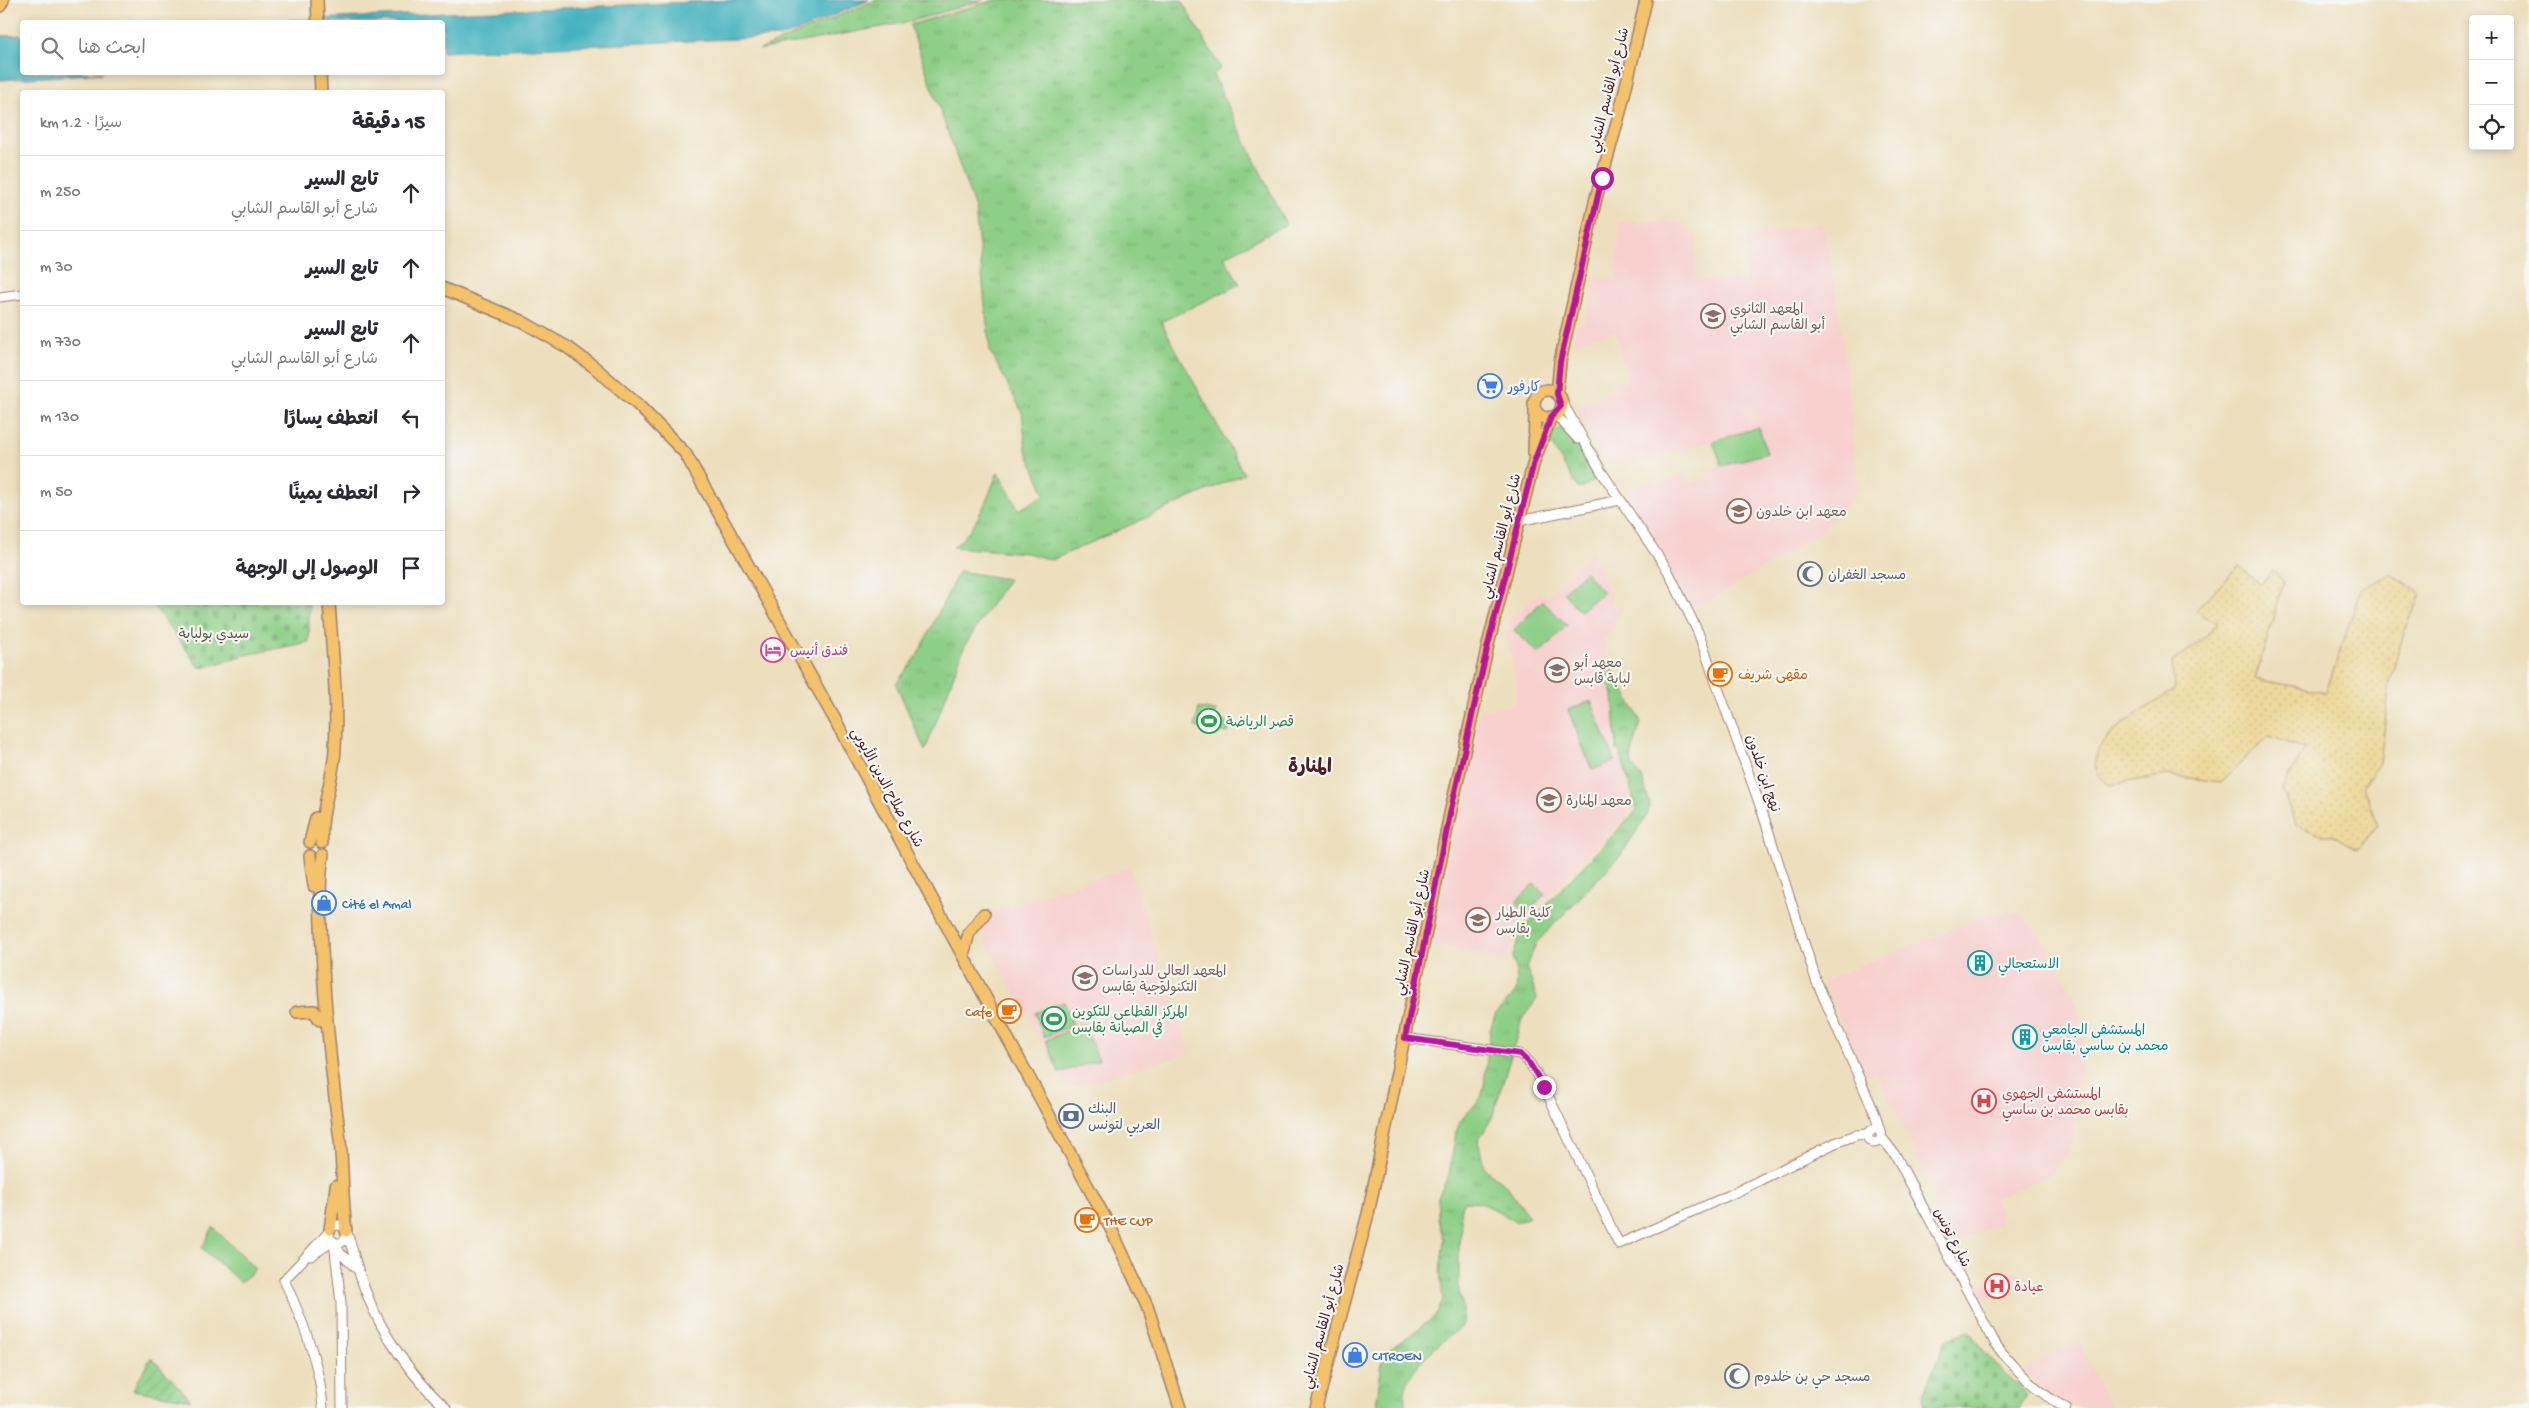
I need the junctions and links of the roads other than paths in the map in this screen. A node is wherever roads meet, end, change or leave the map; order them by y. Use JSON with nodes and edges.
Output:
{"nodes":[{"id":1,"x":3,"y":0,"type":"edge"},
{"id":2,"x":1646,"y":0,"type":"edge"},
{"id":3,"x":317,"y":2,"type":"edge"},
{"id":4,"x":0,"y":6,"type":"edge"},
{"id":5,"x":318,"y":20,"type":"edge"},
{"id":6,"x":320,"y":75,"type":"edge"},
{"id":7,"x":321,"y":90,"type":"edge"},
{"id":8,"x":445,"y":289,"type":"edge"},
{"id":9,"x":20,"y":294,"type":"edge"},
{"id":10,"x":0,"y":296,"type":"edge"},
{"id":11,"x":1560,"y":362,"type":"junction"},
{"id":12,"x":1545,"y":390,"type":"junction"},
{"id":13,"x":1559,"y":396,"type":"junction"},
{"id":14,"x":1536,"y":410,"type":"junction"},
{"id":15,"x":1554,"y":416,"type":"junction"},
{"id":16,"x":1584,"y":444,"type":"junction"},
{"id":17,"x":1534,"y":462,"type":"junction"},
{"id":18,"x":1620,"y":500,"type":"junction"},
{"id":19,"x":1519,"y":522,"type":"junction"},
{"id":20,"x":324,"y":605,"type":"edge"},
{"id":21,"x":330,"y":605,"type":"edge"},
{"id":22,"x":316,"y":842,"type":"junction"},
{"id":23,"x":322,"y":855,"type":"junction"},
{"id":24,"x":310,"y":856,"type":"junction"},
{"id":25,"x":984,"y":914,"type":"dead end"},
{"id":26,"x":963,"y":955,"type":"junction"},
{"id":27,"x":297,"y":1012,"type":"dead end"},
{"id":28,"x":320,"y":1020,"type":"junction"},
{"id":29,"x":1405,"y":1038,"type":"junction"},
{"id":30,"x":1880,"y":1134,"type":"junction"},
{"id":31,"x":330,"y":1230,"type":"junction"},
{"id":32,"x":346,"y":1232,"type":"junction"},
{"id":33,"x":334,"y":1242,"type":"junction"},
{"id":34,"x":306,"y":1258,"type":"junction"},
{"id":35,"x":357,"y":1269,"type":"junction"},
{"id":36,"x":323,"y":1408,"type":"edge"},
{"id":37,"x":342,"y":1408,"type":"edge"},
{"id":38,"x":446,"y":1408,"type":"edge"},
{"id":39,"x":1180,"y":1408,"type":"edge"},
{"id":40,"x":1316,"y":1408,"type":"edge"},
{"id":41,"x":2066,"y":1408,"type":"edge"}],
"edges":[{"from":1,"to":4,"type":"main road"},
{"from":2,"to":11,"type":"main road","name":"شارع أبو القاسم الشابي"},
{"from":3,"to":5,"type":"main road"},
{"from":6,"to":7,"type":"main road"},
{"from":8,"to":26,"type":"main road","name":"شارع صلاح الدين الأيوبي"},
{"from":9,"to":10,"type":"street"},
{"from":11,"to":12,"type":"main road","name":"شارع أبو القاسم الشابي"},
{"from":11,"to":13,"type":"main road","name":"شارع أبو القاسم الشابي"},
{"from":12,"to":13,"type":"main road"},
{"from":12,"to":14,"type":"main road"},
{"from":13,"to":15,"type":"main road"},
{"from":13,"to":16,"type":"street"},
{"from":14,"to":15,"type":"main road"},
{"from":14,"to":17,"type":"main road","name":"شارع أبو القاسم الشابي"},
{"from":15,"to":16,"type":"street"},
{"from":15,"to":17,"type":"main road","name":"شارع أبو القاسم الشابي"},
{"from":16,"to":18,"type":"street","name":"نهج ابن خلدون"},
{"from":17,"to":19,"type":"main road","name":"شارع أبو القاسم الشابي"},
{"from":18,"to":19,"type":"street"},
{"from":18,"to":30,"type":"street","name":"نهج ابن خلدون"},
{"from":19,"to":29,"type":"main road","name":"شارع أبو القاسم الشابي"},
{"from":20,"to":22,"type":"main road"},
{"from":21,"to":22,"type":"main road"},
{"from":22,"to":23,"type":"main road"},
{"from":22,"to":24,"type":"main road"},
{"from":23,"to":24,"type":"main road"},
{"from":23,"to":32,"type":"main road"},
{"from":24,"to":28,"type":"main road"},
{"from":25,"to":26,"type":"main road"},
{"from":26,"to":39,"type":"main road","name":"شارع صلاح الدين الأيوبي"},
{"from":27,"to":28,"type":"main road"},
{"from":28,"to":31,"type":"main road"},
{"from":29,"to":30,"type":"street"},
{"from":29,"to":40,"type":"main road","name":"شارع أبو القاسم الشابي"},
{"from":30,"to":41,"type":"street","name":"شارع تونس"},
{"from":31,"to":32,"type":"street"},
{"from":31,"to":33,"type":"street"},
{"from":31,"to":34,"type":"street"},
{"from":32,"to":33,"type":"street"},
{"from":32,"to":35,"type":"street"},
{"from":33,"to":34,"type":"street"},
{"from":33,"to":35,"type":"street"},
{"from":33,"to":37,"type":"street"},
{"from":34,"to":36,"type":"street"},
{"from":35,"to":38,"type":"street"}]}
